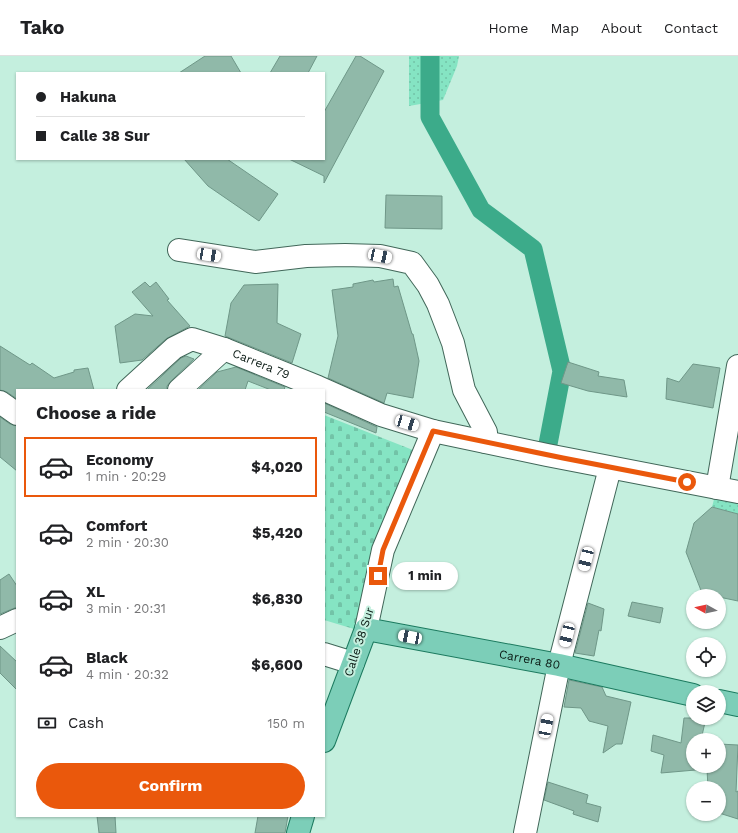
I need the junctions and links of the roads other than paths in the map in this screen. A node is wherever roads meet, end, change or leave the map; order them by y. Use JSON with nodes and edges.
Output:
{"nodes":[{"id":1,"x":179,"y":250,"type":"dead end"},
{"id":2,"x":224,"y":349,"type":"junction"},
{"id":3,"x":738,"y":366,"type":"edge"},
{"id":4,"x":129,"y":389,"type":"edge"},
{"id":5,"x":180,"y":389,"type":"edge"},
{"id":6,"x":323,"y":389,"type":"edge"},
{"id":7,"x":325,"y":390,"type":"edge"},
{"id":8,"x":0,"y":402,"type":"edge"},
{"id":9,"x":16,"y":413,"type":"edge"},
{"id":10,"x":433,"y":431,"type":"junction"},
{"id":11,"x":486,"y":442,"type":"junction"},
{"id":12,"x":610,"y":468,"type":"junction"},
{"id":13,"x":728,"y":490,"type":"edge"},
{"id":14,"x":16,"y":620,"type":"edge"},
{"id":15,"x":0,"y":628,"type":"edge"},
{"id":16,"x":366,"y":629,"type":"junction"},
{"id":17,"x":325,"y":654,"type":"edge"},
{"id":18,"x":353,"y":663,"type":"junction"},
{"id":19,"x":559,"y":665,"type":"junction"},
{"id":20,"x":686,"y":693,"type":"edge"},
{"id":21,"x":726,"y":702,"type":"edge"},
{"id":22,"x":738,"y":705,"type":"edge"},
{"id":23,"x":325,"y":737,"type":"edge"},
{"id":24,"x":303,"y":817,"type":"edge"},
{"id":25,"x":298,"y":833,"type":"edge"},
{"id":26,"x":525,"y":833,"type":"edge"}],
"edges":[{"from":1,"to":11,"type":"street"},
{"from":2,"to":4,"type":"street","name":"Carrera 79"},
{"from":2,"to":5,"type":"street"},
{"from":2,"to":6,"type":"street","name":"Carrera 79"},
{"from":3,"to":13,"type":"street"},
{"from":7,"to":10,"type":"street","name":"Carrera 79"},
{"from":8,"to":9,"type":"street"},
{"from":10,"to":11,"type":"street","name":"Carrera 79"},
{"from":10,"to":16,"type":"street","name":"Calle 38 Sur"},
{"from":11,"to":12,"type":"street","name":"Carrera 79"},
{"from":12,"to":13,"type":"street","name":"Carrera 79"},
{"from":12,"to":19,"type":"street"},
{"from":14,"to":15,"type":"street"},
{"from":16,"to":18,"type":"main road","name":"Calle 38 Sur"},
{"from":16,"to":19,"type":"main road","name":"Carrera 80"},
{"from":17,"to":18,"type":"street"},
{"from":18,"to":23,"type":"main road","name":"Calle 38 Sur"},
{"from":19,"to":20,"type":"main road","name":"Carrera 80"},
{"from":19,"to":26,"type":"street"},
{"from":21,"to":22,"type":"main road"},
{"from":24,"to":25,"type":"main road"}]}
